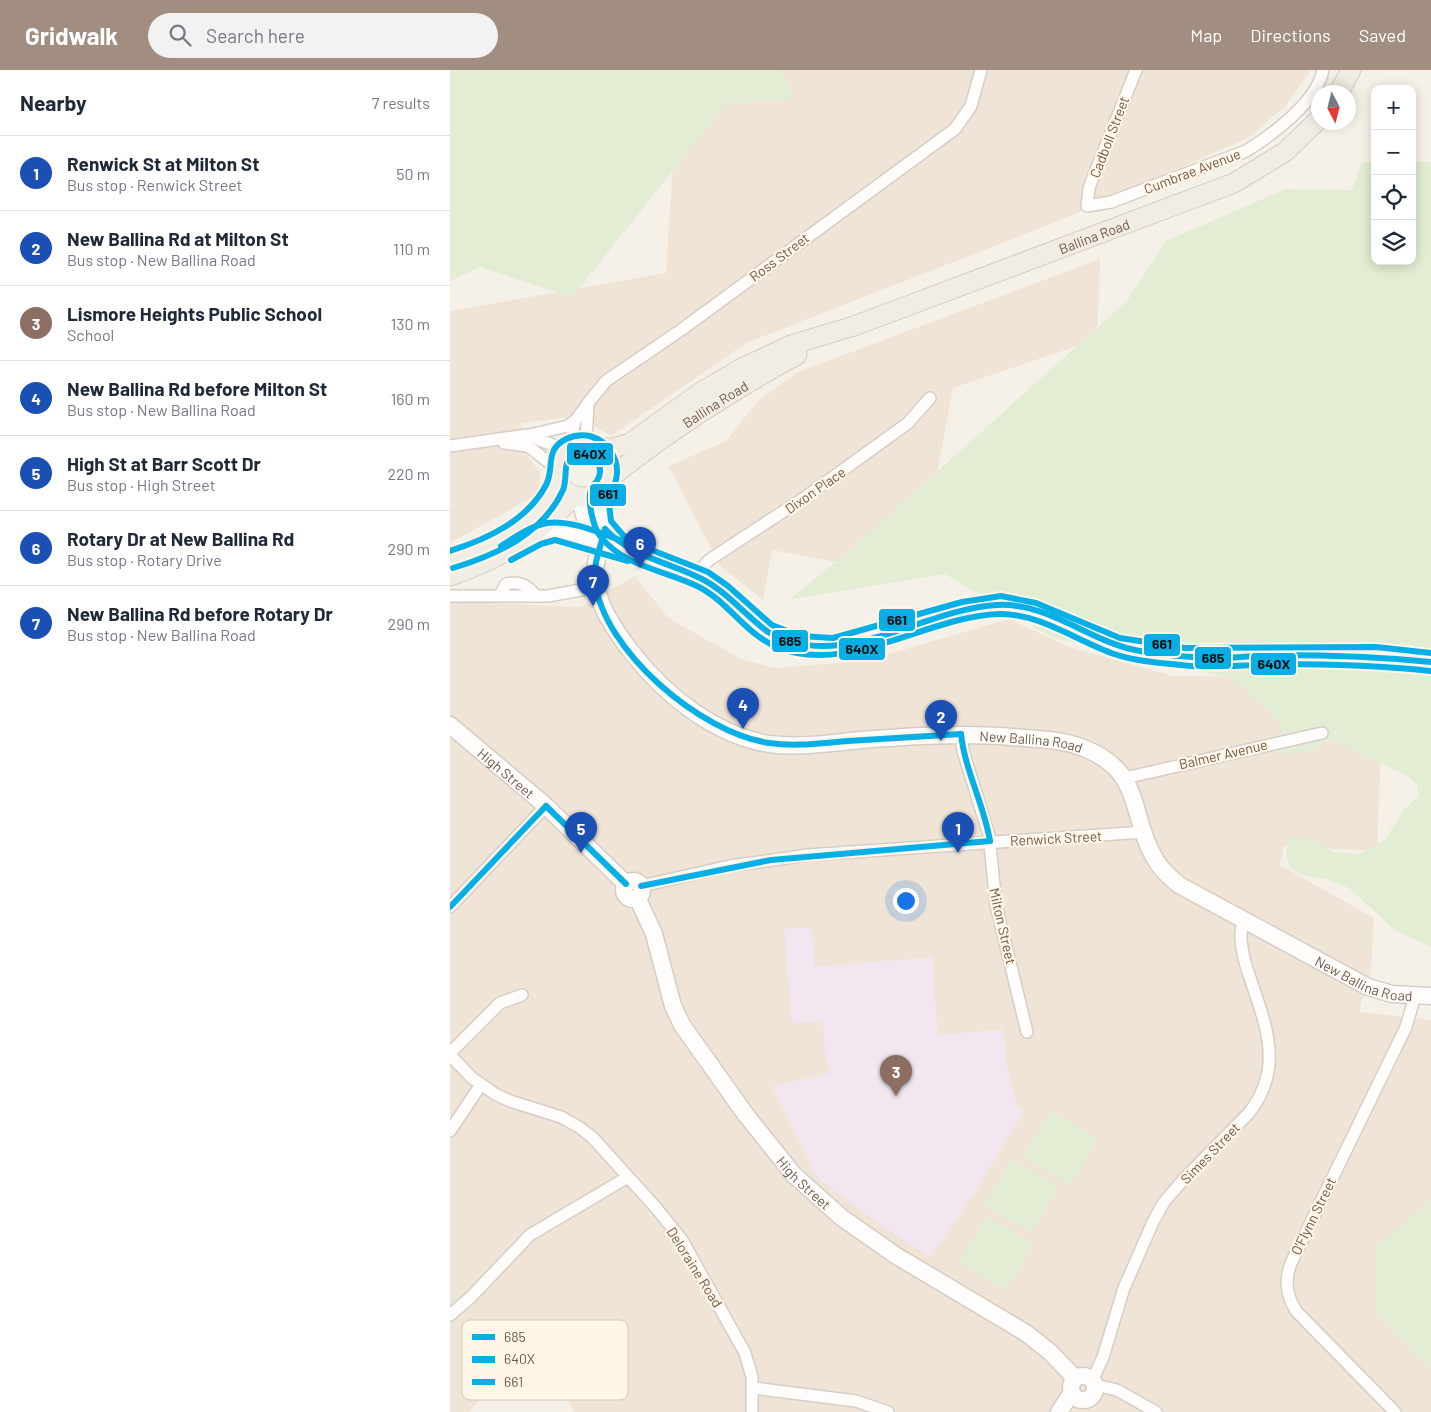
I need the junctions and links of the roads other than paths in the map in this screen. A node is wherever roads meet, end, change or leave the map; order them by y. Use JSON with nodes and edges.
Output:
{"nodes":[{"id":1,"x":981,"y":70,"type":"edge"},
{"id":2,"x":1136,"y":70,"type":"edge"},
{"id":3,"x":1323,"y":70,"type":"edge"},
{"id":4,"x":1351,"y":70,"type":"edge"},
{"id":5,"x":1342,"y":85,"type":"edge"},
{"id":6,"x":1311,"y":127,"type":"edge"},
{"id":7,"x":1087,"y":206,"type":"joint"},
{"id":8,"x":854,"y":326,"type":"junction"},
{"id":9,"x":930,"y":398,"type":"dead end"},
{"id":10,"x":588,"y":403,"type":"junction"},
{"id":11,"x":575,"y":421,"type":"junction"},
{"id":12,"x":527,"y":435,"type":"junction"},
{"id":13,"x":475,"y":443,"type":"junction"},
{"id":14,"x":450,"y":446,"type":"edge"},
{"id":15,"x":580,"y":447,"type":"junction"},
{"id":16,"x":557,"y":474,"type":"junction"},
{"id":17,"x":604,"y":486,"type":"junction"},
{"id":18,"x":577,"y":496,"type":"junction"},
{"id":19,"x":605,"y":529,"type":"junction"},
{"id":20,"x":601,"y":545,"type":"junction"},
{"id":21,"x":516,"y":547,"type":"junction"},
{"id":22,"x":646,"y":558,"type":"junction"},
{"id":23,"x":450,"y":560,"type":"edge"},
{"id":24,"x":450,"y":576,"type":"edge"},
{"id":25,"x":695,"y":576,"type":"junction"},
{"id":26,"x":597,"y":587,"type":"junction"},
{"id":27,"x":450,"y":596,"type":"edge"},
{"id":28,"x":1431,"y":662,"type":"edge"},
{"id":29,"x":450,"y":724,"type":"edge"},
{"id":30,"x":1322,"y":733,"type":"dead end"},
{"id":31,"x":961,"y":734,"type":"junction"},
{"id":32,"x":1125,"y":778,"type":"junction"},
{"id":33,"x":546,"y":806,"type":"junction"},
{"id":34,"x":1144,"y":832,"type":"junction"},
{"id":35,"x":990,"y":841,"type":"junction"},
{"id":36,"x":635,"y":889,"type":"junction"},
{"id":37,"x":450,"y":907,"type":"edge"},
{"id":38,"x":1244,"y":920,"type":"junction"},
{"id":39,"x":522,"y":995,"type":"dead end"},
{"id":40,"x":1423,"y":996,"type":"edge"},
{"id":41,"x":1027,"y":1032,"type":"dead end"},
{"id":42,"x":450,"y":1054,"type":"edge"},
{"id":43,"x":480,"y":1086,"type":"junction"},
{"id":44,"x":450,"y":1131,"type":"edge"},
{"id":45,"x":628,"y":1177,"type":"junction"},
{"id":46,"x":450,"y":1315,"type":"edge"},
{"id":47,"x":1074,"y":1385,"type":"junction"},
{"id":48,"x":753,"y":1388,"type":"junction"},
{"id":49,"x":1094,"y":1394,"type":"edge"},
{"id":50,"x":752,"y":1412,"type":"edge"},
{"id":51,"x":888,"y":1412,"type":"edge"},
{"id":52,"x":1059,"y":1412,"type":"edge"},
{"id":53,"x":1156,"y":1412,"type":"edge"},
{"id":54,"x":1394,"y":1412,"type":"edge"}],
"edges":[{"from":1,"to":10,"type":"street","name":"Ross Street"},
{"from":2,"to":7,"type":"street","name":"Cadboll Street"},
{"from":3,"to":7,"type":"street","name":"Cumbrae Avenue"},
{"from":4,"to":5,"type":"main road"},
{"from":6,"to":8,"type":"main road","name":"Ballina Road"},
{"from":8,"to":15,"type":"main road","name":"Ballina Road"},
{"from":8,"to":17,"type":"main road","name":"Ballina Road"},
{"from":9,"to":25,"type":"street","name":"Dixon Place"},
{"from":10,"to":11,"type":"street","name":"Ross Street"},
{"from":10,"to":15,"type":"street"},
{"from":11,"to":12,"type":"street"},
{"from":11,"to":15,"type":"street"},
{"from":12,"to":13,"type":"street"},
{"from":12,"to":15,"type":"street"},
{"from":13,"to":14,"type":"street"},
{"from":13,"to":16,"type":"street"},
{"from":15,"to":16,"type":"main road"},
{"from":15,"to":17,"type":"main road"},
{"from":16,"to":18,"type":"main road"},
{"from":16,"to":23,"type":"main road"},
{"from":17,"to":18,"type":"main road"},
{"from":17,"to":19,"type":"street"},
{"from":18,"to":20,"type":"street"},
{"from":18,"to":21,"type":"main road"},
{"from":19,"to":20,"type":"street","name":"New Ballina Road"},
{"from":19,"to":22,"type":"street"},
{"from":20,"to":21,"type":"street"},
{"from":20,"to":22,"type":"street"},
{"from":20,"to":26,"type":"street","name":"New Ballina Road"},
{"from":21,"to":24,"type":"main road"},
{"from":22,"to":25,"type":"street"},
{"from":25,"to":28,"type":"street"},
{"from":26,"to":27,"type":"street"},
{"from":26,"to":31,"type":"street","name":"New Ballina Road"},
{"from":29,"to":33,"type":"street","name":"High Street"},
{"from":30,"to":32,"type":"street","name":"Balmer Avenue"},
{"from":31,"to":32,"type":"street","name":"New Ballina Road"},
{"from":31,"to":35,"type":"street","name":"Milton Street"},
{"from":32,"to":34,"type":"street","name":"New Ballina Road"},
{"from":33,"to":36,"type":"street","name":"High Street"},
{"from":33,"to":37,"type":"street"},
{"from":34,"to":35,"type":"street","name":"Renwick Street"},
{"from":34,"to":38,"type":"street","name":"New Ballina Road"},
{"from":35,"to":36,"type":"street","name":"Renwick Street"},
{"from":35,"to":41,"type":"street","name":"Milton Street"},
{"from":36,"to":47,"type":"street","name":"High Street"},
{"from":38,"to":40,"type":"street","name":"New Ballina Road"},
{"from":38,"to":49,"type":"street","name":"Simes Street"},
{"from":39,"to":42,"type":"street"},
{"from":40,"to":54,"type":"street","name":"O'Flynn Street"},
{"from":42,"to":43,"type":"street","name":"Deloraine Road"},
{"from":43,"to":44,"type":"street"},
{"from":43,"to":45,"type":"street","name":"Deloraine Road"},
{"from":45,"to":46,"type":"street"},
{"from":45,"to":48,"type":"street","name":"Deloraine Road"},
{"from":47,"to":49,"type":"street"},
{"from":47,"to":49,"type":"street"},
{"from":47,"to":52,"type":"street"},
{"from":48,"to":50,"type":"street","name":"Deloraine Road"},
{"from":48,"to":51,"type":"street"},
{"from":49,"to":53,"type":"street"}]}
